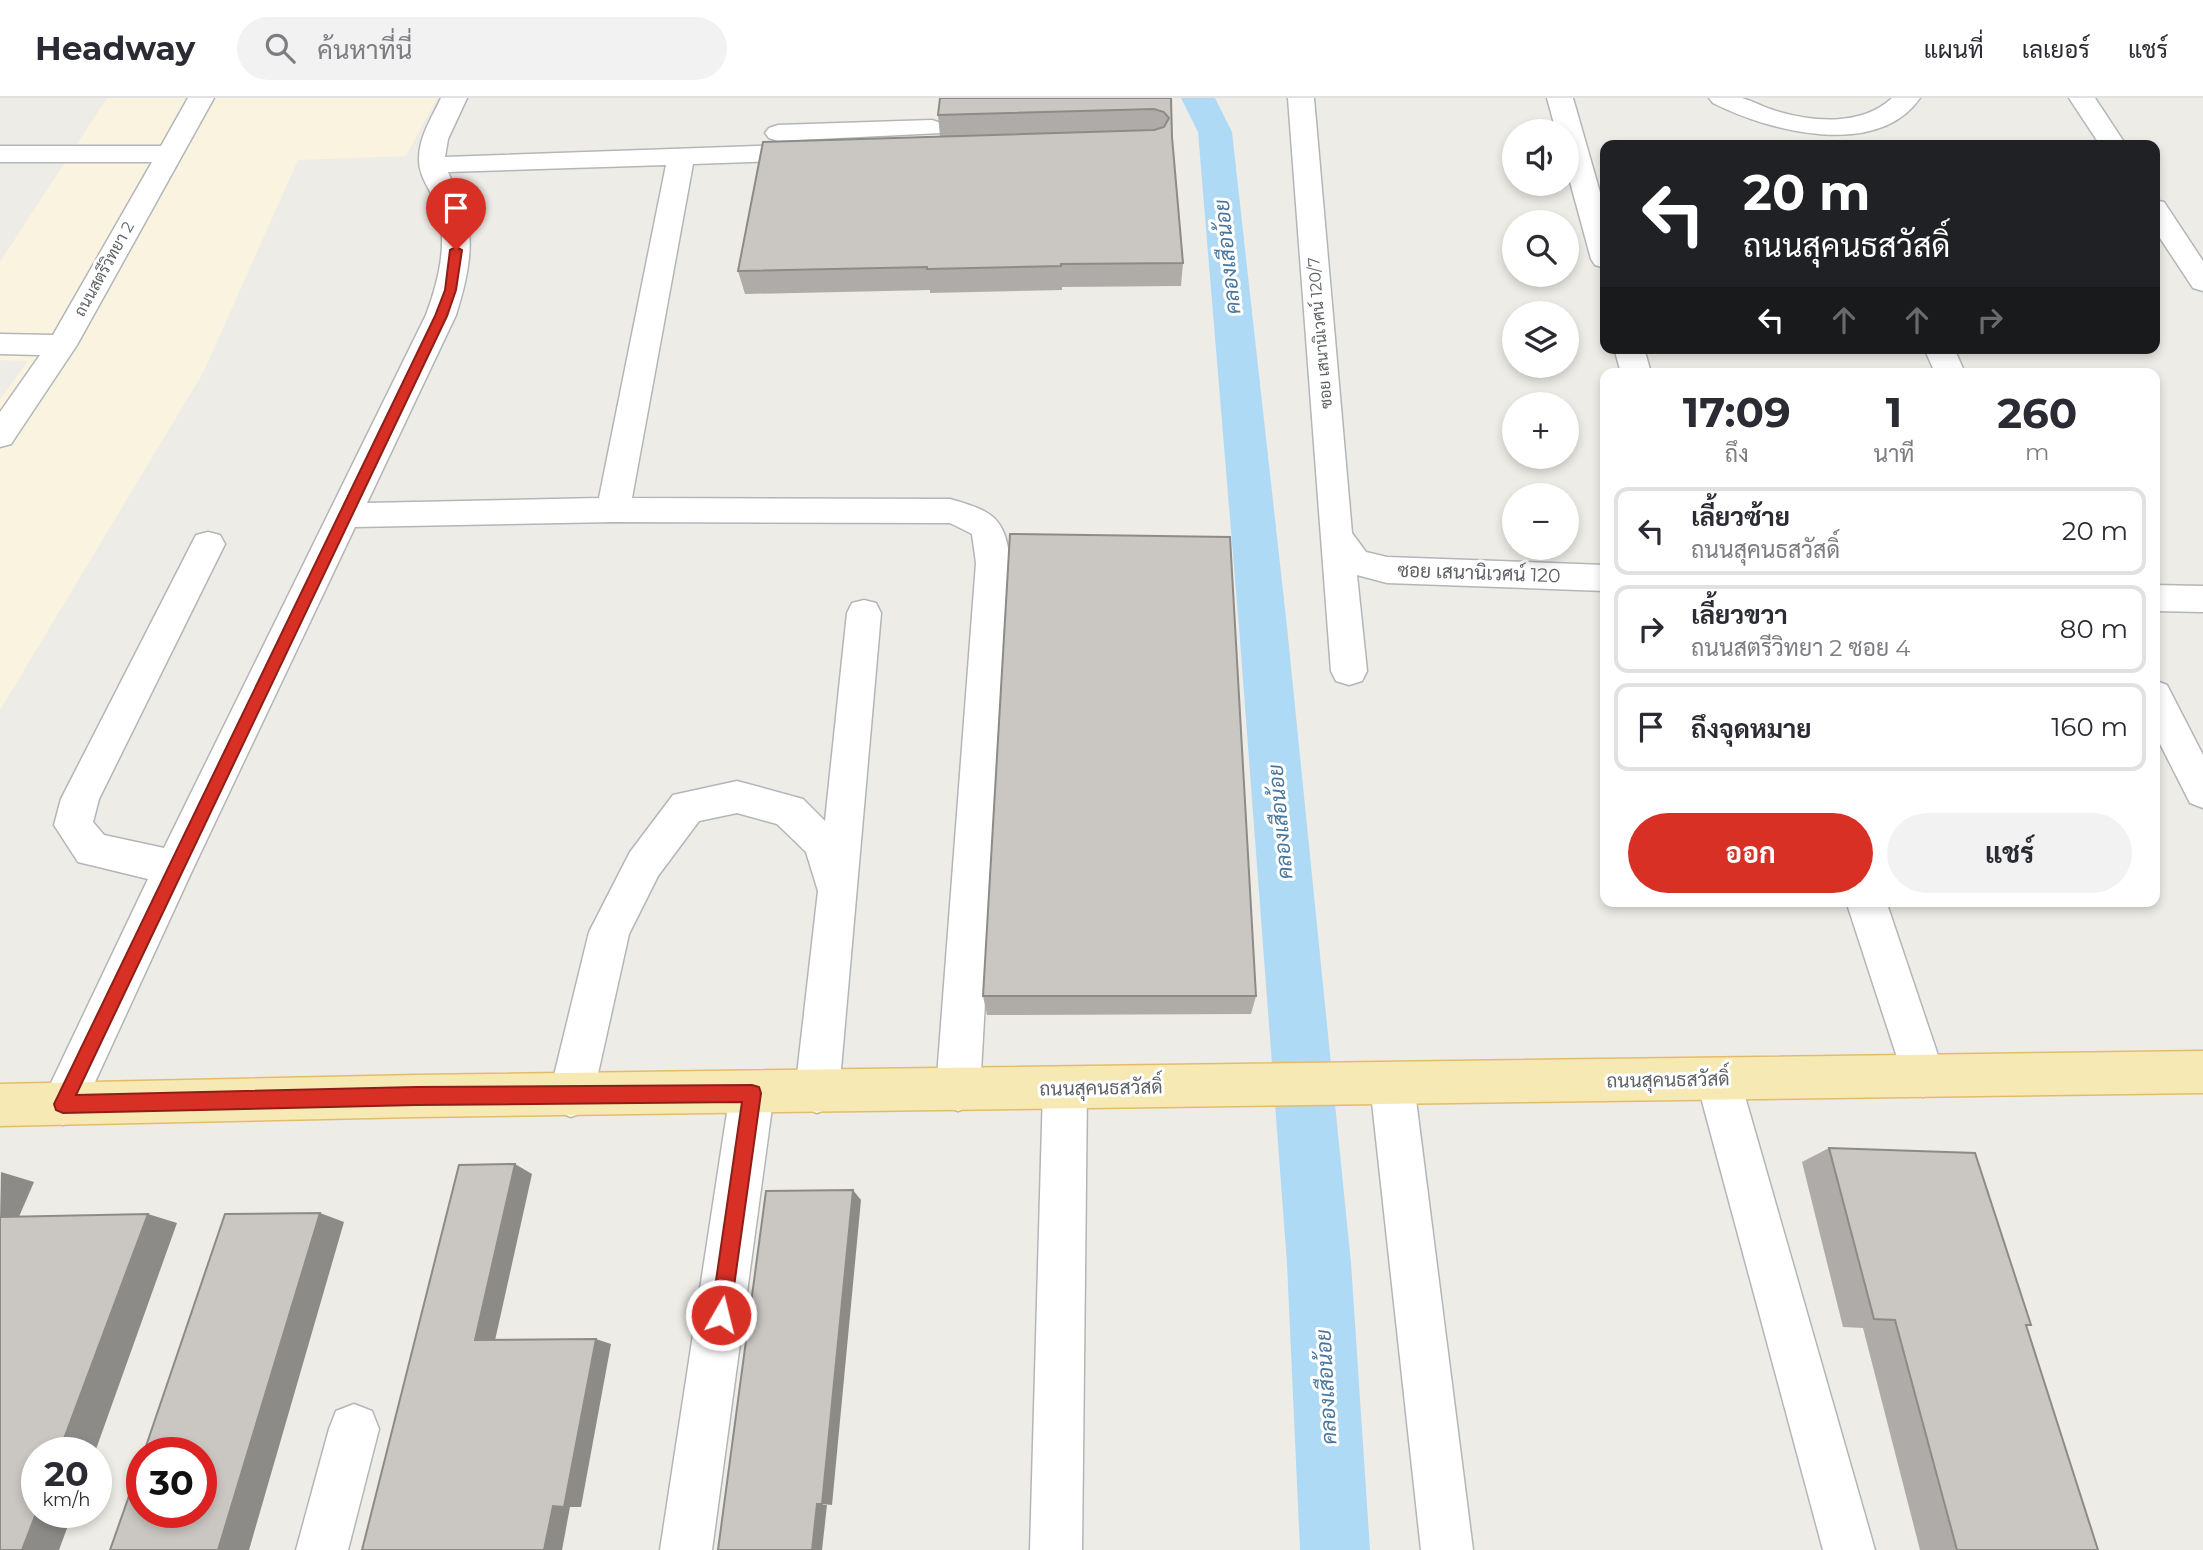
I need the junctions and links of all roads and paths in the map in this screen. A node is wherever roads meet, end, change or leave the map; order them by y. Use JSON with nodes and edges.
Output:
{"nodes":[{"id":1,"x":201,"y":98,"type":"edge"},
{"id":2,"x":454,"y":98,"type":"edge"},
{"id":3,"x":1301,"y":98,"type":"edge"},
{"id":4,"x":1560,"y":98,"type":"edge"},
{"id":5,"x":1722,"y":98,"type":"edge"},
{"id":6,"x":1907,"y":98,"type":"edge"},
{"id":7,"x":2082,"y":98,"type":"edge"},
{"id":8,"x":932,"y":128,"type":"dead end"},
{"id":9,"x":1837,"y":136,"type":"edge"},
{"id":10,"x":2110,"y":140,"type":"edge"},
{"id":11,"x":952,"y":148,"type":"edge"},
{"id":12,"x":0,"y":154,"type":"edge"},
{"id":13,"x":167,"y":154,"type":"junction"},
{"id":14,"x":433,"y":155,"type":"junction"},
{"id":15,"x":681,"y":157,"type":"junction"},
{"id":16,"x":2160,"y":217,"type":"edge"},
{"id":17,"x":1600,"y":241,"type":"edge"},
{"id":18,"x":2203,"y":282,"type":"edge"},
{"id":19,"x":0,"y":344,"type":"edge"},
{"id":20,"x":62,"y":345,"type":"junction"},
{"id":21,"x":0,"y":436,"type":"edge"},
{"id":22,"x":613,"y":510,"type":"junction"},
{"id":23,"x":344,"y":515,"type":"junction"},
{"id":24,"x":208,"y":544,"type":"dead end"},
{"id":25,"x":1346,"y":549,"type":"junction"},
{"id":26,"x":1600,"y":578,"type":"edge"},
{"id":27,"x":2160,"y":597,"type":"edge"},
{"id":28,"x":2203,"y":599,"type":"edge"},
{"id":29,"x":864,"y":613,"type":"dead end"},
{"id":30,"x":1349,"y":671,"type":"dead end"},
{"id":31,"x":2160,"y":707,"type":"edge"},
{"id":32,"x":2203,"y":792,"type":"edge"},
{"id":33,"x":174,"y":867,"type":"junction"},
{"id":34,"x":838,"y":891,"type":"junction"},
{"id":35,"x":1868,"y":907,"type":"edge"},
{"id":36,"x":2203,"y":1072,"type":"edge"},
{"id":37,"x":1923,"y":1076,"type":"junction"},
{"id":38,"x":1718,"y":1079,"type":"junction"},
{"id":39,"x":1370,"y":1084,"type":"junction"},
{"id":40,"x":1065,"y":1089,"type":"junction"},
{"id":41,"x":958,"y":1090,"type":"junction"},
{"id":42,"x":817,"y":1092,"type":"junction"},
{"id":43,"x":752,"y":1093,"type":"junction"},
{"id":44,"x":571,"y":1096,"type":"junction"},
{"id":45,"x":63,"y":1104,"type":"junction"},
{"id":46,"x":0,"y":1105,"type":"edge"},
{"id":47,"x":354,"y":1429,"type":"dead end"},
{"id":48,"x":322,"y":1550,"type":"edge"},
{"id":49,"x":686,"y":1550,"type":"edge"},
{"id":50,"x":1056,"y":1550,"type":"edge"},
{"id":51,"x":1447,"y":1550,"type":"edge"},
{"id":52,"x":1849,"y":1550,"type":"edge"}],
"edges":[{"from":1,"to":13,"type":"street","name":"ถนนสตรีวิทยา 2"},
{"from":2,"to":14,"type":"street"},
{"from":3,"to":25,"type":"street","name":"ซอย เสนานิเวศน์ 120/7"},
{"from":4,"to":17,"type":"street"},
{"from":5,"to":9,"type":"street"},
{"from":6,"to":9,"type":"street"},
{"from":7,"to":10,"type":"street"},
{"from":8,"to":14,"type":"street"},
{"from":11,"to":15,"type":"street"},
{"from":12,"to":13,"type":"street"},
{"from":13,"to":20,"type":"street","name":"ถนนสตรีวิทยา 2"},
{"from":14,"to":15,"type":"street"},
{"from":14,"to":23,"type":"street"},
{"from":15,"to":22,"type":"street"},
{"from":16,"to":18,"type":"street"},
{"from":19,"to":20,"type":"street"},
{"from":20,"to":21,"type":"street","name":"ถนนสตรีวิทยา 2"},
{"from":22,"to":23,"type":"street"},
{"from":22,"to":41,"type":"street"},
{"from":23,"to":33,"type":"street"},
{"from":24,"to":33,"type":"street"},
{"from":25,"to":26,"type":"street","name":"ซอย เสนานิเวศน์ 120"},
{"from":25,"to":30,"type":"street","name":"ซอย เสนานิเวศน์ 120/7"},
{"from":27,"to":28,"type":"street"},
{"from":29,"to":34,"type":"street"},
{"from":31,"to":32,"type":"street"},
{"from":33,"to":45,"type":"street"},
{"from":34,"to":42,"type":"street"},
{"from":34,"to":44,"type":"street"},
{"from":35,"to":37,"type":"street"},
{"from":36,"to":37,"type":"main road","name":"ถนนสุคนธสวัสดิ์"},
{"from":37,"to":38,"type":"main road","name":"ถนนสุคนธสวัสดิ์"},
{"from":38,"to":39,"type":"main road","name":"ถนนสุคนธสวัสดิ์"},
{"from":38,"to":52,"type":"street"},
{"from":39,"to":40,"type":"main road","name":"ถนนสุคนธสวัสดิ์"},
{"from":39,"to":51,"type":"street"},
{"from":40,"to":41,"type":"main road","name":"ถนนสุคนธสวัสดิ์"},
{"from":40,"to":50,"type":"street"},
{"from":41,"to":42,"type":"main road","name":"ถนนสุคนธสวัสดิ์"},
{"from":42,"to":43,"type":"main road","name":"ถนนสุคนธสวัสดิ์"},
{"from":43,"to":44,"type":"main road","name":"ถนนสุคนธสวัสดิ์"},
{"from":43,"to":49,"type":"street"},
{"from":44,"to":45,"type":"main road","name":"ถนนสุคนธสวัสดิ์"},
{"from":45,"to":46,"type":"main road","name":"ถนนสุคนธสวัสดิ์"},
{"from":47,"to":48,"type":"street"}]}
